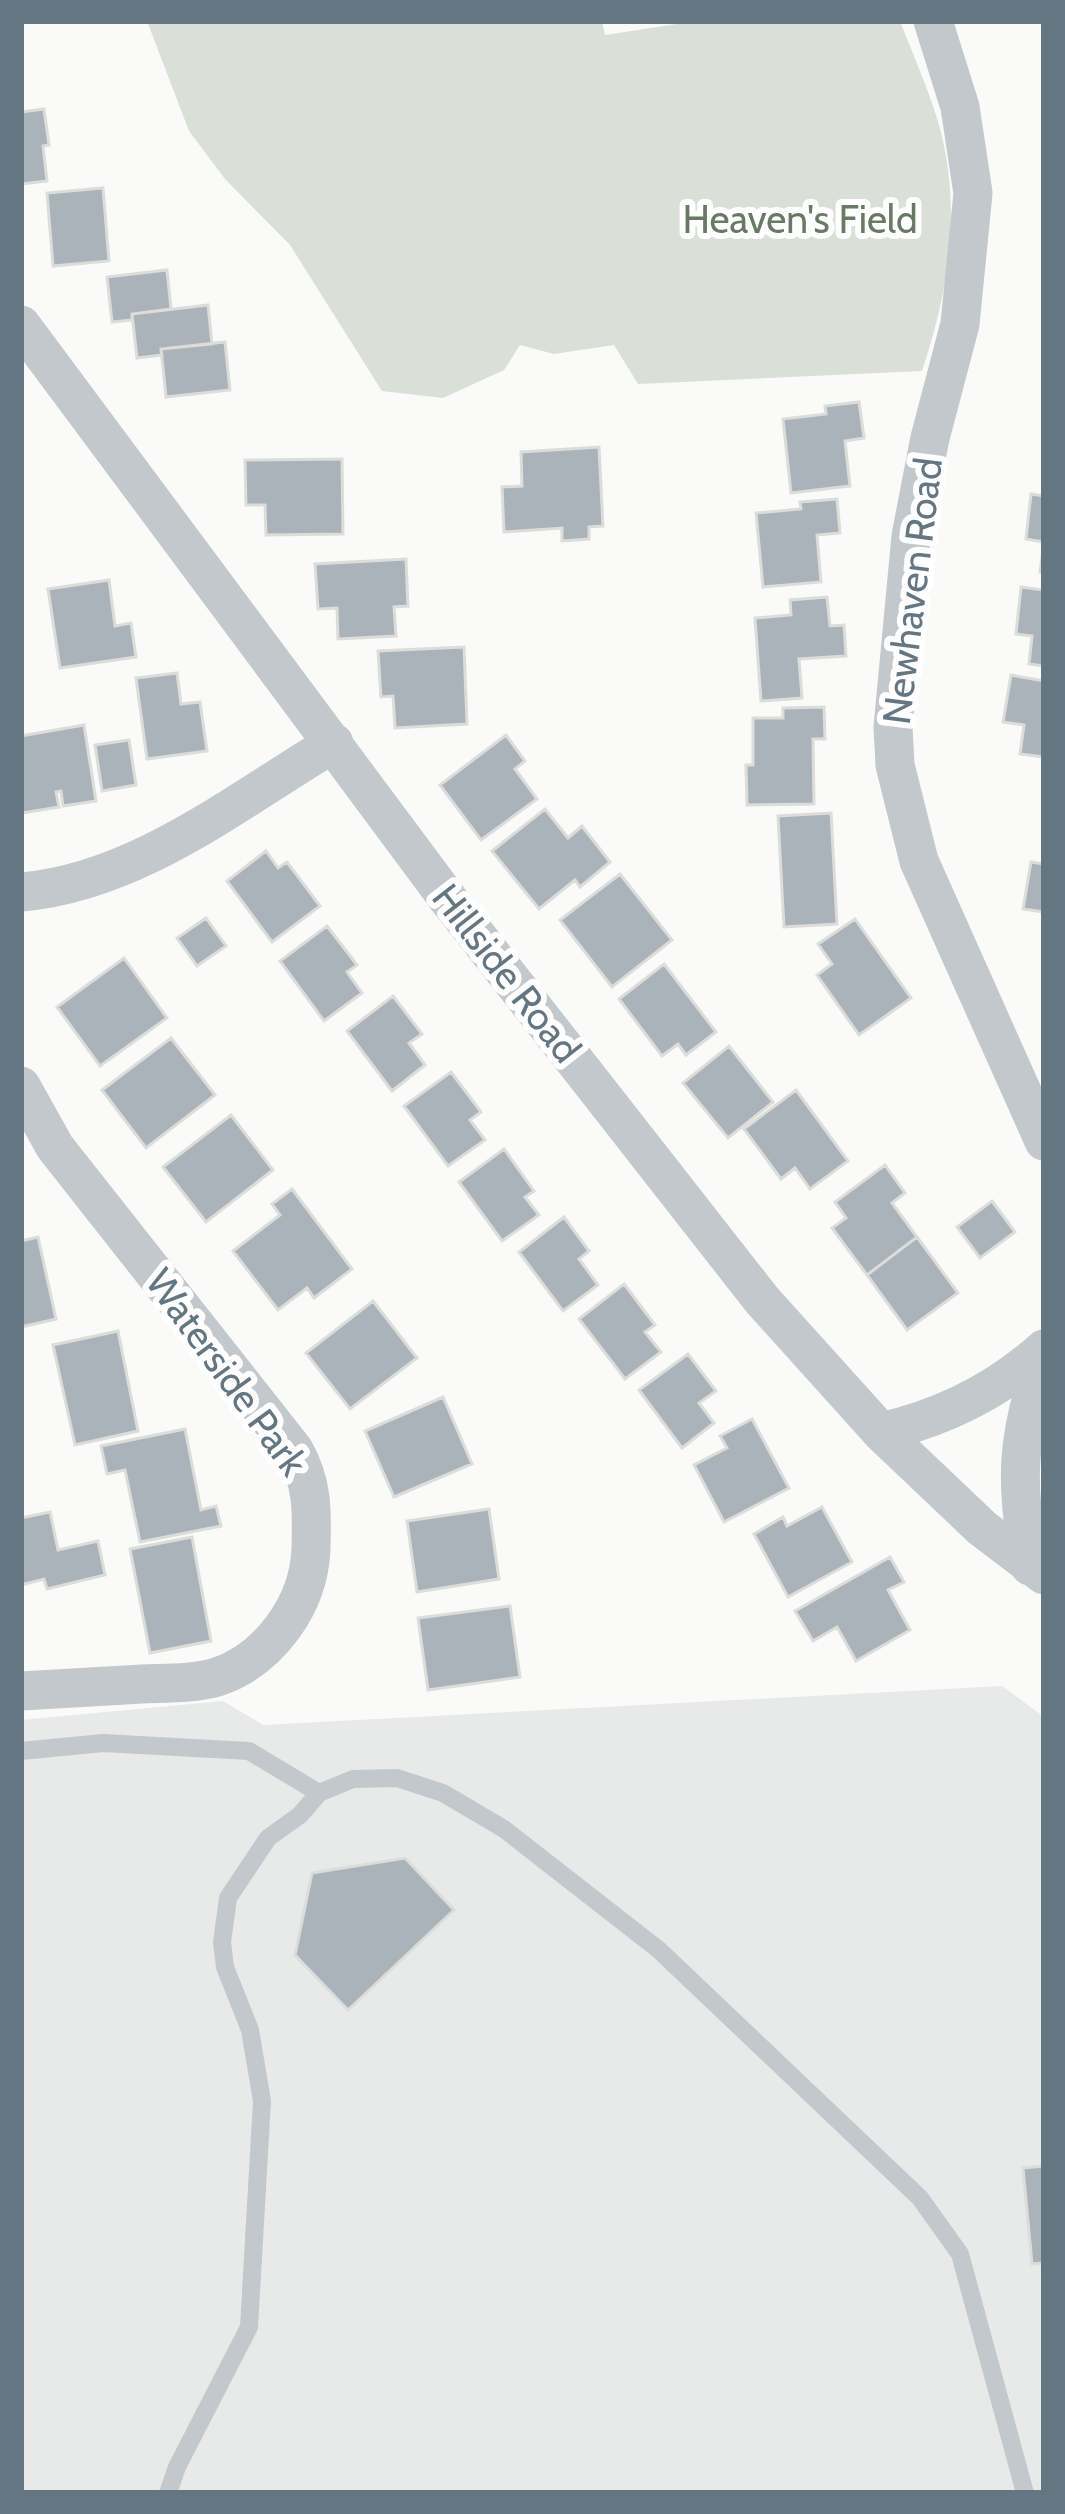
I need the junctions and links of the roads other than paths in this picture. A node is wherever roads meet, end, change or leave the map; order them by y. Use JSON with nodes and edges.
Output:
{"nodes":[{"id":1,"x":933,"y":21,"type":"edge"},
{"id":2,"x":21,"y":325,"type":"edge"},
{"id":3,"x":334,"y":743,"type":"junction"},
{"id":4,"x":21,"y":892,"type":"edge"},
{"id":5,"x":21,"y":1086,"type":"edge"},
{"id":6,"x":1044,"y":1142,"type":"edge"},
{"id":7,"x":1044,"y":1353,"type":"edge"},
{"id":8,"x":880,"y":1432,"type":"junction"},
{"id":9,"x":1037,"y":1571,"type":"edge"},
{"id":10,"x":21,"y":1691,"type":"edge"},
{"id":11,"x":21,"y":1751,"type":"edge"},
{"id":12,"x":319,"y":1793,"type":"junction"},
{"id":13,"x":168,"y":2493,"type":"edge"},
{"id":14,"x":1025,"y":2493,"type":"edge"}],
"edges":[{"from":1,"to":6,"type":"street","name":"Newhaven Road"},
{"from":2,"to":3,"type":"street","name":"Hillside Road"},
{"from":3,"to":4,"type":"street"},
{"from":3,"to":8,"type":"street","name":"Hillside Road"},
{"from":5,"to":10,"type":"street","name":"Waterside Park"},
{"from":7,"to":8,"type":"street"},
{"from":7,"to":9,"type":"street"},
{"from":8,"to":9,"type":"street","name":"Hillside Road"},
{"from":11,"to":12,"type":"lane"},
{"from":12,"to":13,"type":"lane"},
{"from":12,"to":14,"type":"lane"}]}
